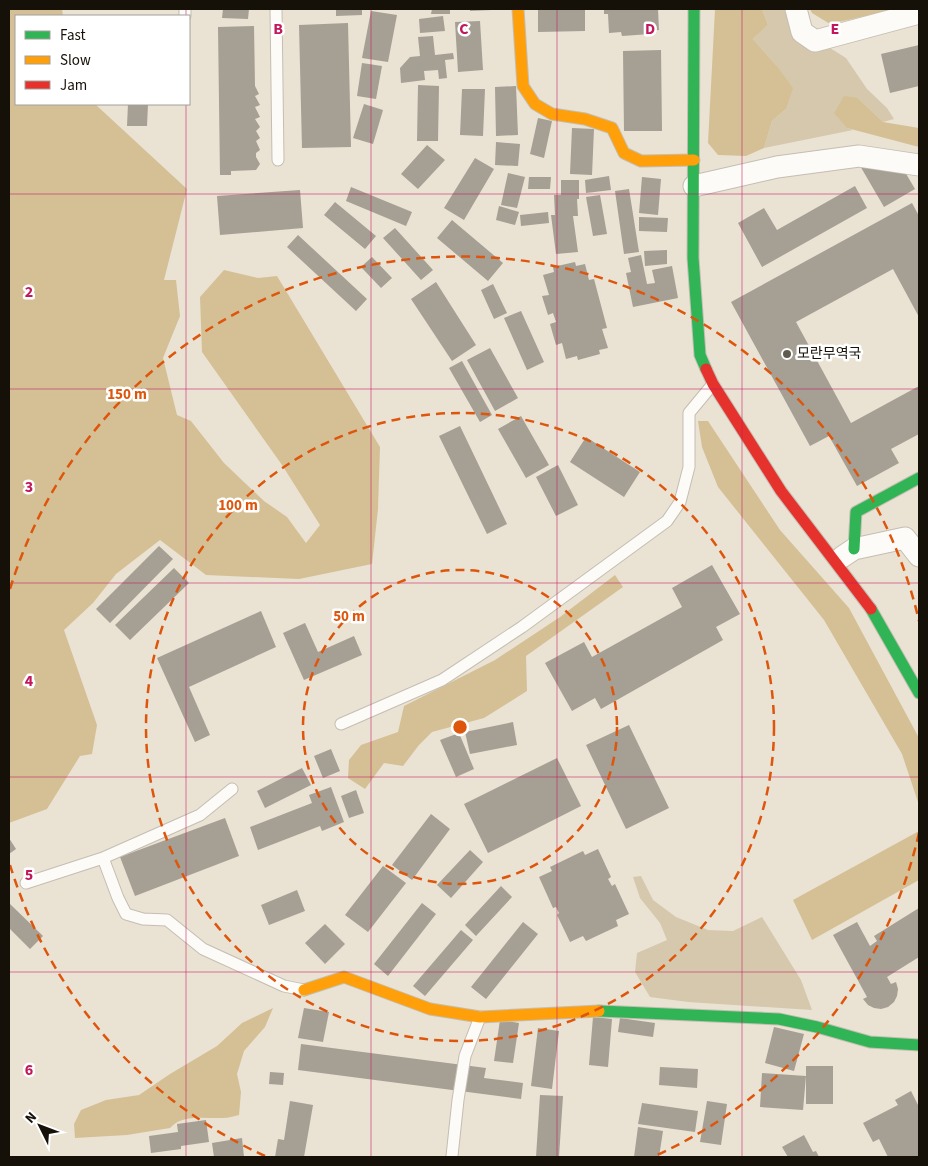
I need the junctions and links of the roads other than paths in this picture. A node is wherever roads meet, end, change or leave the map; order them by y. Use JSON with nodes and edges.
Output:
{"nodes":[{"id":1,"x":276,"y":9,"type":"edge"},
{"id":2,"x":518,"y":9,"type":"edge"},
{"id":3,"x":694,"y":9,"type":"edge"},
{"id":4,"x":796,"y":9,"type":"edge"},
{"id":5,"x":919,"y":13,"type":"edge"},
{"id":6,"x":278,"y":160,"type":"dead end"},
{"id":7,"x":694,"y":160,"type":"junction"},
{"id":8,"x":919,"y":165,"type":"edge"},
{"id":9,"x":694,"y":186,"type":"junction"},
{"id":10,"x":713,"y":384,"type":"junction"},
{"id":11,"x":919,"y":478,"type":"edge"},
{"id":12,"x":854,"y":549,"type":"junction"},
{"id":13,"x":919,"y":556,"type":"edge"},
{"id":14,"x":836,"y":562,"type":"junction"},
{"id":15,"x":919,"y":693,"type":"edge"},
{"id":16,"x":341,"y":724,"type":"dead end"},
{"id":17,"x":232,"y":789,"type":"dead end"},
{"id":18,"x":103,"y":858,"type":"junction"},
{"id":19,"x":26,"y":883,"type":"dead end"},
{"id":20,"x":304,"y":990,"type":"joint"},
{"id":21,"x":480,"y":1017,"type":"junction"},
{"id":22,"x":919,"y":1045,"type":"edge"},
{"id":23,"x":452,"y":1156,"type":"edge"}],
"edges":[{"from":1,"to":6,"type":"lane"},
{"from":2,"to":7,"type":"street"},
{"from":3,"to":7,"type":"street"},
{"from":4,"to":5,"type":"street"},
{"from":7,"to":9,"type":"street"},
{"from":8,"to":9,"type":"street"},
{"from":9,"to":10,"type":"street"},
{"from":10,"to":14,"type":"street"},
{"from":10,"to":16,"type":"lane"},
{"from":11,"to":12,"type":"street"},
{"from":12,"to":13,"type":"street"},
{"from":12,"to":14,"type":"street"},
{"from":14,"to":15,"type":"street"},
{"from":17,"to":18,"type":"lane"},
{"from":18,"to":19,"type":"lane"},
{"from":18,"to":20,"type":"lane"},
{"from":20,"to":21,"type":"street"},
{"from":21,"to":22,"type":"street"},
{"from":21,"to":23,"type":"lane"}]}
